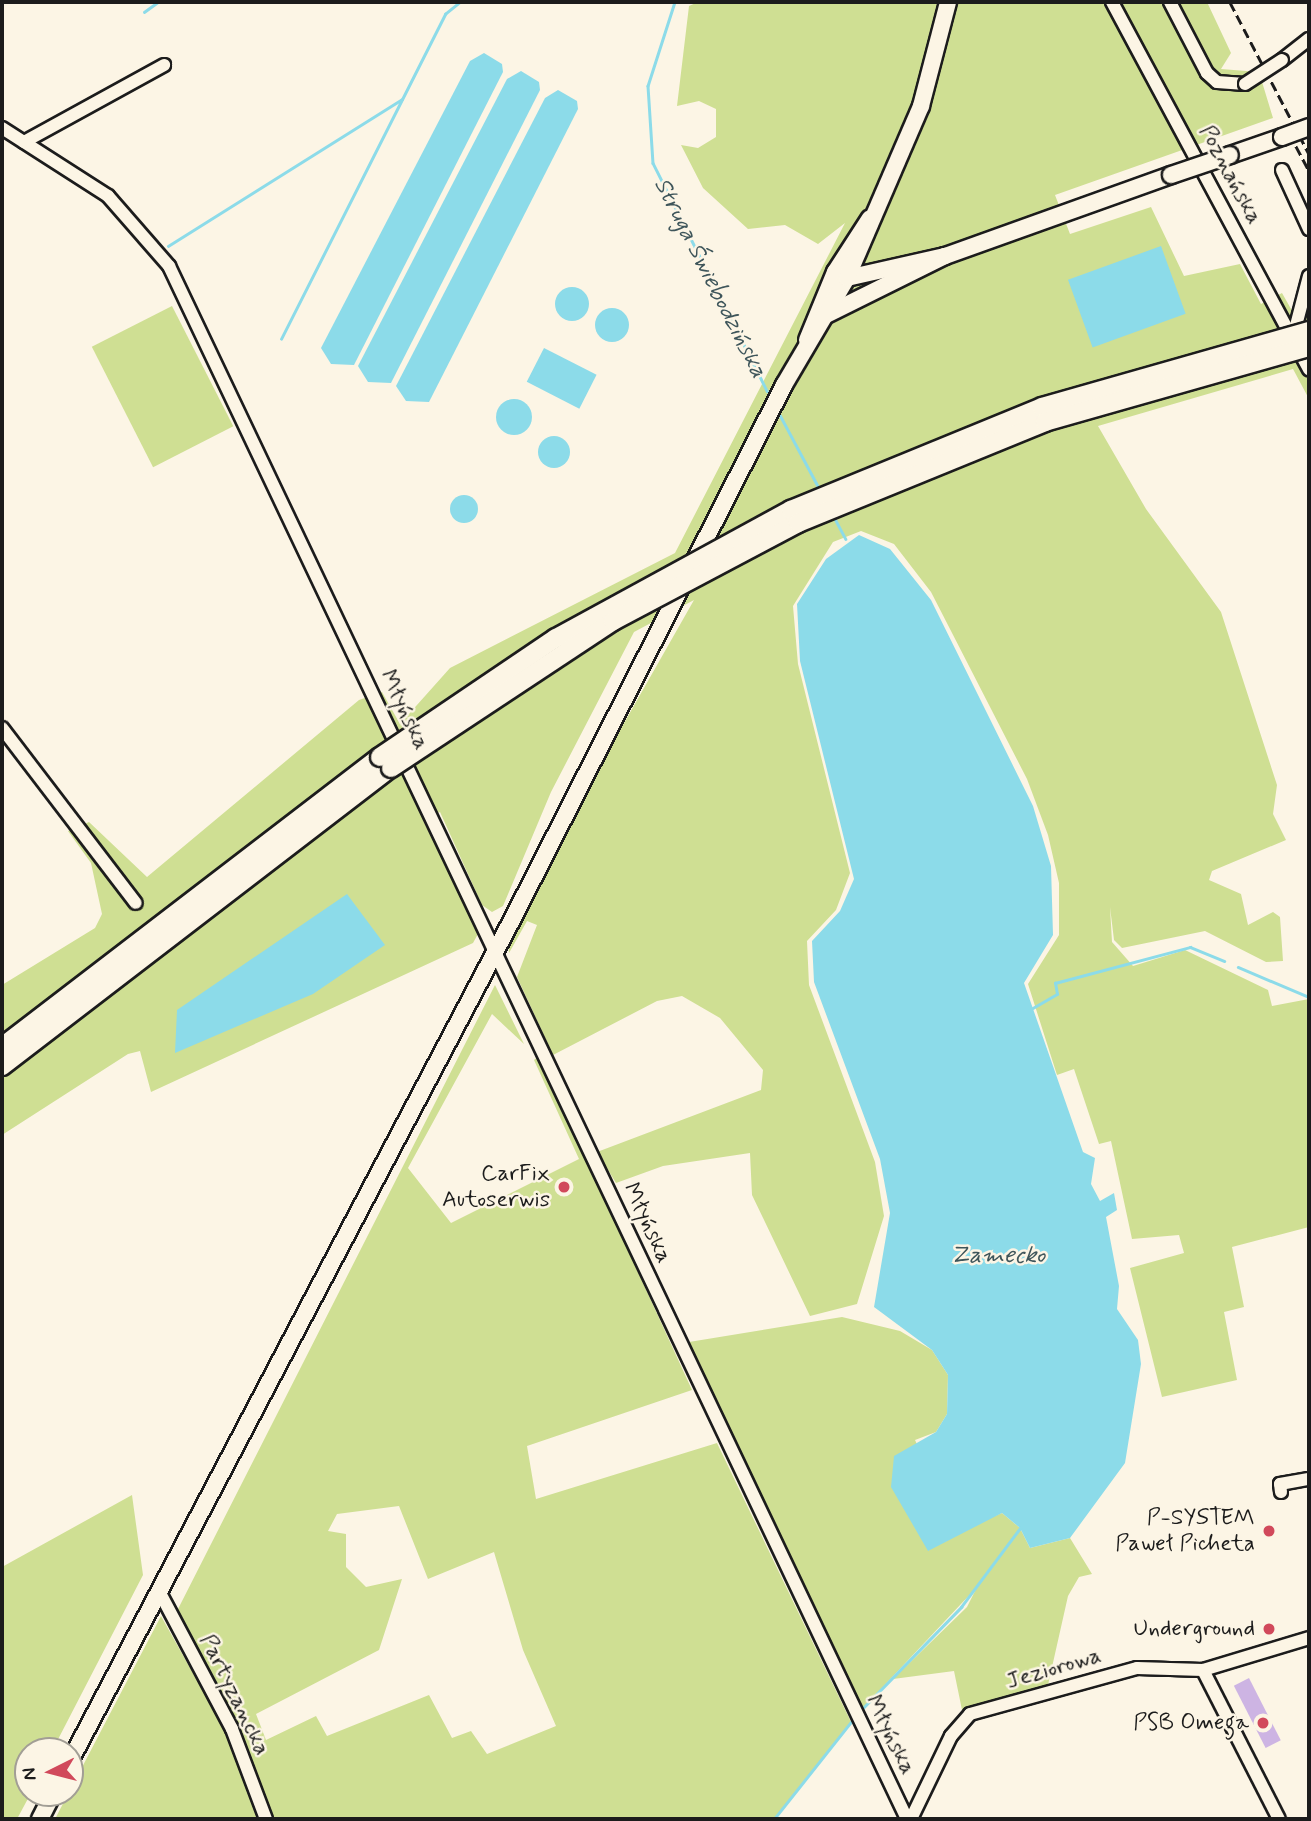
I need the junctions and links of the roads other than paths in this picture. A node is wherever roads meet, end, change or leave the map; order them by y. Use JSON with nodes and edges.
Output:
{"nodes":[{"id":1,"x":948,"y":2,"type":"edge"},
{"id":2,"x":1112,"y":2,"type":"edge"},
{"id":3,"x":1170,"y":2,"type":"edge"},
{"id":4,"x":1309,"y":39,"type":"edge"},
{"id":5,"x":164,"y":65,"type":"dead end"},
{"id":6,"x":1309,"y":127,"type":"edge"},
{"id":7,"x":2,"y":128,"type":"edge"},
{"id":8,"x":24,"y":142,"type":"junction"},
{"id":9,"x":1282,"y":170,"type":"dead end"},
{"id":10,"x":870,"y":218,"type":"junction"},
{"id":11,"x":1309,"y":229,"type":"edge"},
{"id":12,"x":866,"y":239,"type":"junction"},
{"id":13,"x":945,"y":256,"type":"junction"},
{"id":14,"x":884,"y":267,"type":"junction"},
{"id":15,"x":841,"y":275,"type":"junction"},
{"id":16,"x":1309,"y":276,"type":"edge"},
{"id":17,"x":873,"y":287,"type":"junction"},
{"id":18,"x":828,"y":314,"type":"junction"},
{"id":19,"x":1301,"y":334,"type":"edge"},
{"id":20,"x":807,"y":342,"type":"junction"},
{"id":21,"x":1309,"y":347,"type":"edge"},
{"id":22,"x":1309,"y":370,"type":"edge"},
{"id":23,"x":2,"y":727,"type":"edge"},
{"id":24,"x":385,"y":763,"type":"junction"},
{"id":25,"x":136,"y":903,"type":"dead end"},
{"id":26,"x":493,"y":946,"type":"junction"},
{"id":27,"x":2,"y":1047,"type":"edge"},
{"id":28,"x":2,"y":1066,"type":"edge"},
{"id":29,"x":1309,"y":1479,"type":"edge"},
{"id":30,"x":1281,"y":1488,"type":"dead end"},
{"id":31,"x":159,"y":1591,"type":"junction"},
{"id":32,"x":1309,"y":1638,"type":"edge"},
{"id":33,"x":1203,"y":1670,"type":"junction"},
{"id":34,"x":83,"y":1737,"type":"edge"},
{"id":35,"x":266,"y":1819,"type":"edge"},
{"id":36,"x":909,"y":1819,"type":"edge"},
{"id":37,"x":1279,"y":1819,"type":"edge"}],
"edges":[{"from":1,"to":10,"type":"main road"},
{"from":2,"to":19,"type":"street","name":"Poznańska"},
{"from":3,"to":4,"type":"street","bridge":true},
{"from":5,"to":8,"type":"street"},
{"from":6,"to":13,"type":"main road","bridge":true},
{"from":7,"to":8,"type":"street","name":"Młyńska"},
{"from":8,"to":26,"type":"street","name":"Młyńska"},
{"from":9,"to":11,"type":"street"},
{"from":10,"to":12,"type":"main road"},
{"from":10,"to":15,"type":"main road"},
{"from":12,"to":14,"type":"main road"},
{"from":12,"to":15,"type":"main road"},
{"from":13,"to":14,"type":"main road"},
{"from":13,"to":17,"type":"main road"},
{"from":14,"to":15,"type":"main road"},
{"from":15,"to":17,"type":"main road"},
{"from":15,"to":18,"type":"main road"},
{"from":15,"to":20,"type":"main road"},
{"from":16,"to":19,"type":"street"},
{"from":17,"to":18,"type":"main road"},
{"from":18,"to":20,"type":"main road"},
{"from":19,"to":22,"type":"street","name":"Poznańska"},
{"from":19,"to":24,"type":"highway","bridge":true},
{"from":20,"to":26,"type":"main road"},
{"from":21,"to":24,"type":"highway","bridge":true},
{"from":23,"to":25,"type":"street"},
{"from":24,"to":27,"type":"highway"},
{"from":24,"to":28,"type":"highway"},
{"from":26,"to":31,"type":"main road"},
{"from":26,"to":36,"type":"street","name":"Młyńska"},
{"from":29,"to":30,"type":"street"},
{"from":31,"to":34,"type":"main road"},
{"from":31,"to":35,"type":"street","name":"Partyzancka"},
{"from":32,"to":33,"type":"street","name":"Jeziorowa"},
{"from":33,"to":36,"type":"street","name":"Jeziorowa"},
{"from":33,"to":37,"type":"street"}]}
